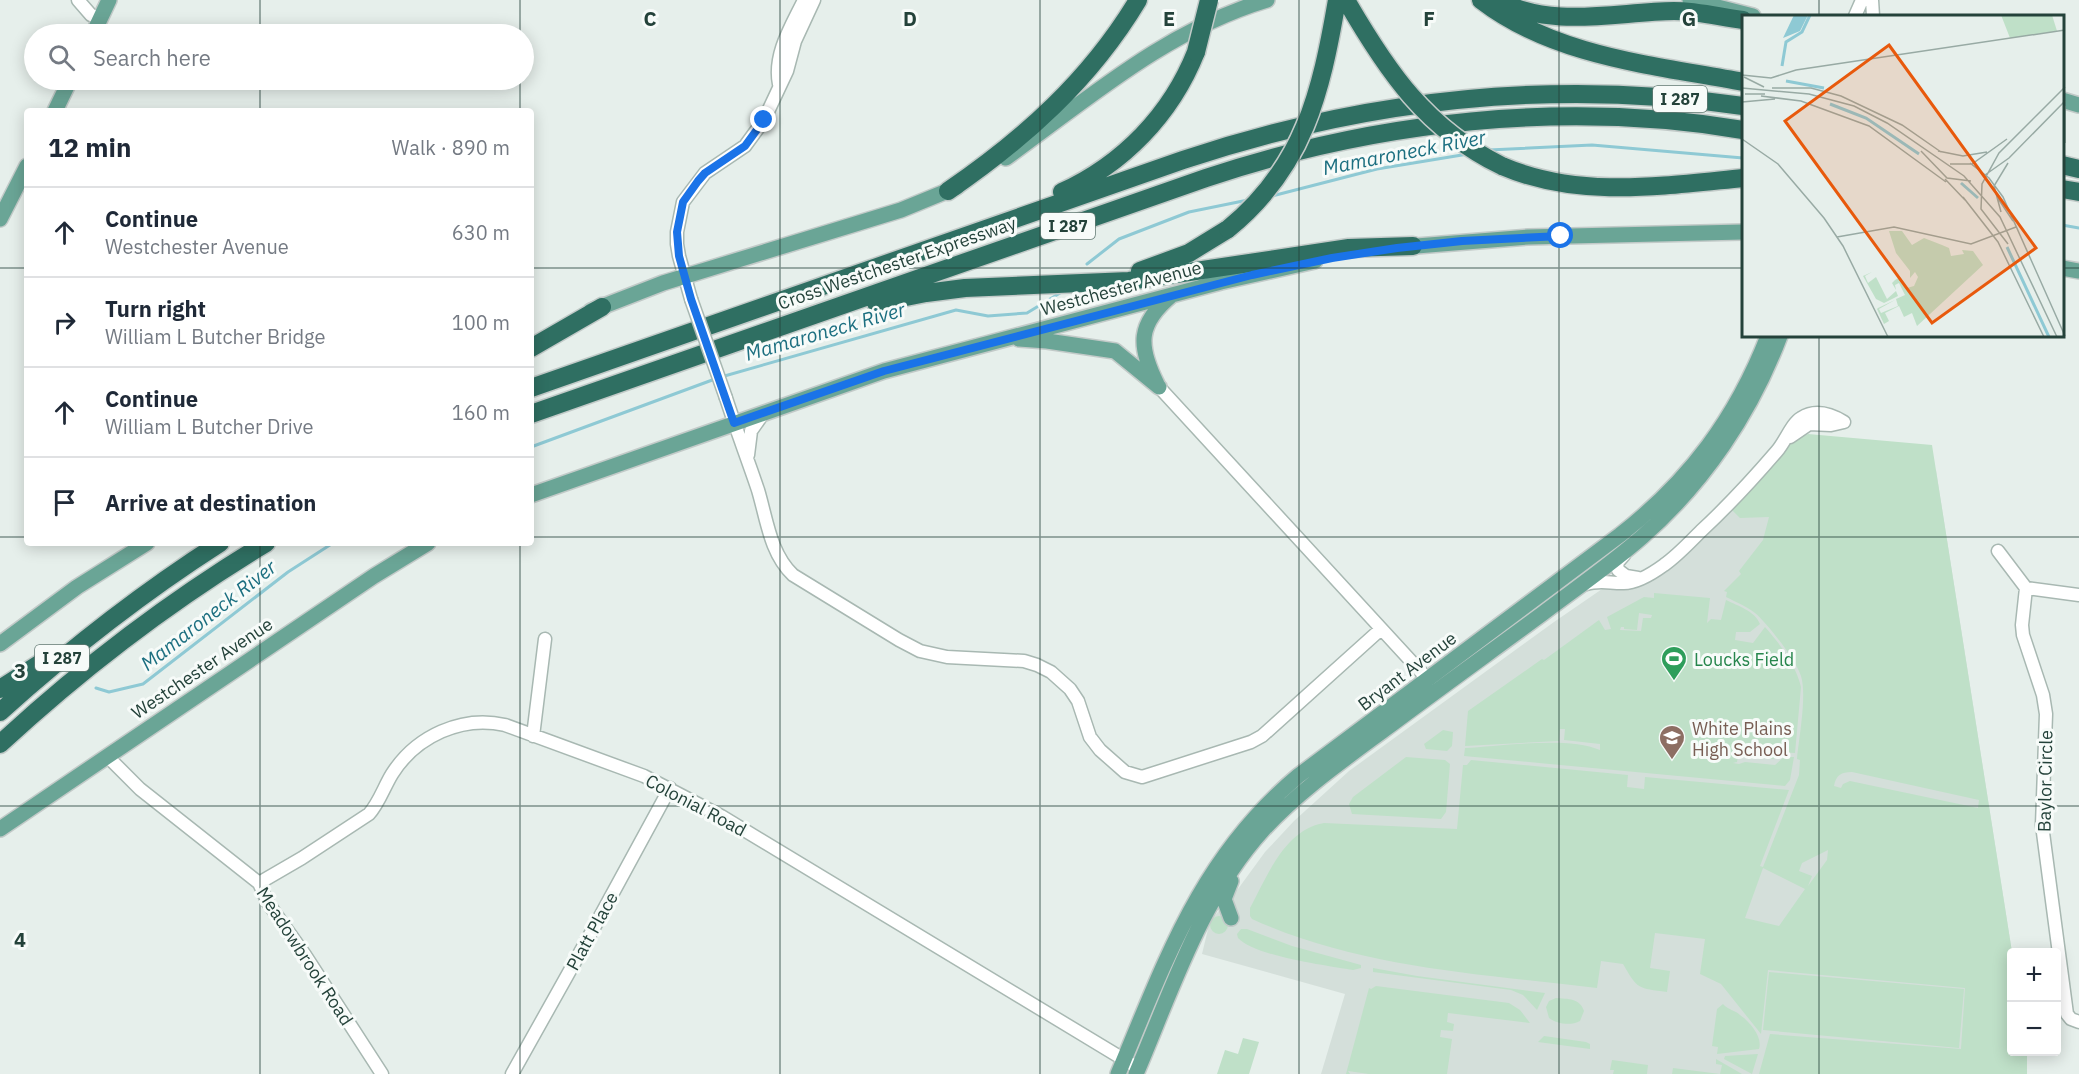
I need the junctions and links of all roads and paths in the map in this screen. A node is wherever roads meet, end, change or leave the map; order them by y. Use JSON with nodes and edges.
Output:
{"nodes":[{"id":1,"x":78,"y":0,"type":"edge"},
{"id":2,"x":109,"y":0,"type":"edge"},
{"id":3,"x":804,"y":0,"type":"edge"},
{"id":4,"x":814,"y":0,"type":"edge"},
{"id":5,"x":1138,"y":0,"type":"edge"},
{"id":6,"x":1209,"y":0,"type":"edge"},
{"id":7,"x":1267,"y":0,"type":"edge"},
{"id":8,"x":1337,"y":0,"type":"edge"},
{"id":9,"x":1346,"y":0,"type":"edge"},
{"id":10,"x":1481,"y":0,"type":"edge"},
{"id":11,"x":1496,"y":0,"type":"edge"},
{"id":12,"x":1690,"y":0,"type":"edge"},
{"id":13,"x":1862,"y":0,"type":"edge"},
{"id":14,"x":1872,"y":0,"type":"edge"},
{"id":15,"x":1749,"y":15,"type":"edge"},
{"id":16,"x":1855,"y":15,"type":"edge"},
{"id":17,"x":1873,"y":15,"type":"edge"},
{"id":18,"x":101,"y":18,"type":"junction"},
{"id":19,"x":1742,"y":20,"type":"edge"},
{"id":20,"x":98,"y":24,"type":"edge"},
{"id":21,"x":1742,"y":82,"type":"edge"},
{"id":22,"x":780,"y":87,"type":"junction"},
{"id":23,"x":65,"y":90,"type":"edge"},
{"id":24,"x":2064,"y":101,"type":"edge"},
{"id":25,"x":2079,"y":105,"type":"edge"},
{"id":26,"x":1742,"y":106,"type":"edge"},
{"id":27,"x":56,"y":108,"type":"edge"},
{"id":28,"x":1742,"y":130,"type":"edge"},
{"id":29,"x":2064,"y":165,"type":"edge"},
{"id":30,"x":2079,"y":168,"type":"edge"},
{"id":31,"x":24,"y":172,"type":"edge"},
{"id":32,"x":1742,"y":178,"type":"edge"},
{"id":33,"x":2064,"y":189,"type":"edge"},
{"id":34,"x":948,"y":191,"type":"junction"},
{"id":35,"x":2079,"y":192,"type":"edge"},
{"id":36,"x":0,"y":219,"type":"edge"},
{"id":37,"x":1742,"y":232,"type":"edge"},
{"id":38,"x":969,"y":235,"type":"junction"},
{"id":39,"x":1413,"y":246,"type":"junction"},
{"id":40,"x":2064,"y":268,"type":"edge"},
{"id":41,"x":2079,"y":271,"type":"edge"},
{"id":42,"x":685,"y":276,"type":"junction"},
{"id":43,"x":1034,"y":284,"type":"junction"},
{"id":44,"x":1173,"y":295,"type":"junction"},
{"id":45,"x":602,"y":307,"type":"junction"},
{"id":46,"x":778,"y":327,"type":"junction"},
{"id":47,"x":534,"y":338,"type":"edge"},
{"id":48,"x":1767,"y":338,"type":"edge"},
{"id":49,"x":1779,"y":338,"type":"edge"},
{"id":50,"x":998,"y":340,"type":"junction"},
{"id":51,"x":534,"y":346,"type":"edge"},
{"id":52,"x":534,"y":387,"type":"edge"},
{"id":53,"x":1159,"y":387,"type":"junction"},
{"id":54,"x":765,"y":412,"type":"junction"},
{"id":55,"x":534,"y":413,"type":"edge"},
{"id":56,"x":734,"y":423,"type":"junction"},
{"id":57,"x":1787,"y":439,"type":"dead end"},
{"id":58,"x":748,"y":462,"type":"junction"},
{"id":59,"x":534,"y":494,"type":"edge"},
{"id":60,"x":142,"y":546,"type":"edge"},
{"id":61,"x":216,"y":546,"type":"edge"},
{"id":62,"x":261,"y":546,"type":"edge"},
{"id":63,"x":423,"y":546,"type":"edge"},
{"id":64,"x":1629,"y":548,"type":"junction"},
{"id":65,"x":1998,"y":551,"type":"dead end"},
{"id":66,"x":1639,"y":578,"type":"junction"},
{"id":67,"x":1580,"y":586,"type":"junction"},
{"id":68,"x":2026,"y":588,"type":"junction"},
{"id":69,"x":2079,"y":595,"type":"edge"},
{"id":70,"x":127,"y":607,"type":"junction"},
{"id":71,"x":1381,"y":629,"type":"junction"},
{"id":72,"x":545,"y":639,"type":"dead end"},
{"id":73,"x":0,"y":644,"type":"edge"},
{"id":74,"x":1433,"y":685,"type":"junction"},
{"id":75,"x":0,"y":689,"type":"edge"},
{"id":76,"x":0,"y":712,"type":"edge"},
{"id":77,"x":533,"y":736,"type":"junction"},
{"id":78,"x":0,"y":744,"type":"edge"},
{"id":79,"x":107,"y":756,"type":"junction"},
{"id":80,"x":670,"y":788,"type":"junction"},
{"id":81,"x":1309,"y":788,"type":"junction"},
{"id":82,"x":0,"y":829,"type":"edge"},
{"id":83,"x":259,"y":883,"type":"junction"},
{"id":84,"x":1231,"y":918,"type":"dead end"},
{"id":85,"x":2079,"y":1022,"type":"edge"},
{"id":86,"x":1124,"y":1059,"type":"junction"},
{"id":87,"x":1137,"y":1071,"type":"edge"},
{"id":88,"x":382,"y":1074,"type":"edge"},
{"id":89,"x":512,"y":1074,"type":"edge"},
{"id":90,"x":1118,"y":1074,"type":"edge"}],
"edges":[{"from":1,"to":18,"type":"street"},
{"from":2,"to":18,"type":"main road"},
{"from":3,"to":22,"type":"street"},
{"from":4,"to":22,"type":"street"},
{"from":5,"to":34,"type":"highway"},
{"from":6,"to":38,"type":"highway","bridge":true},
{"from":7,"to":34,"type":"main road"},
{"from":8,"to":43,"type":"highway","bridge":true},
{"from":9,"to":32,"type":"highway","bridge":true},
{"from":10,"to":21,"type":"highway"},
{"from":11,"to":19,"type":"highway"},
{"from":12,"to":15,"type":"main road"},
{"from":13,"to":16,"type":"street"},
{"from":14,"to":17,"type":"street"},
{"from":18,"to":20,"type":"main road"},
{"from":22,"to":42,"type":"street"},
{"from":23,"to":27,"type":"main road"},
{"from":24,"to":25,"type":"main road"},
{"from":26,"to":38,"type":"highway","name":"Cross Westchester Expressway","number":"I 287"},
{"from":28,"to":46,"type":"highway","name":"Cross Westchester Expressway","number":"I 287"},
{"from":29,"to":30,"type":"highway"},
{"from":31,"to":36,"type":"main road"},
{"from":33,"to":35,"type":"highway"},
{"from":34,"to":42,"type":"main road"},
{"from":37,"to":39,"type":"main road","name":"Westchester Avenue"},
{"from":38,"to":52,"type":"highway","name":"Cross Westchester Expressway","number":"I 287"},
{"from":39,"to":43,"type":"highway"},
{"from":39,"to":44,"type":"main road","name":"Westchester Avenue"},
{"from":40,"to":41,"type":"main road"},
{"from":42,"to":45,"type":"main road"},
{"from":42,"to":56,"type":"street","bridge":true},
{"from":43,"to":46,"type":"highway"},
{"from":44,"to":50,"type":"main road","name":"Westchester Avenue"},
{"from":44,"to":53,"type":"main road"},
{"from":45,"to":47,"type":"main road"},
{"from":45,"to":51,"type":"highway"},
{"from":46,"to":55,"type":"highway","name":"Cross Westchester Expressway","number":"I 287"},
{"from":48,"to":74,"type":"main road","name":"Bryant Avenue"},
{"from":49,"to":64,"type":"main road","name":"Bryant Avenue"},
{"from":50,"to":53,"type":"main road"},
{"from":50,"to":54,"type":"main road","name":"Westchester Avenue"},
{"from":53,"to":71,"type":"street"},
{"from":54,"to":56,"type":"main road","name":"Westchester Avenue"},
{"from":54,"to":58,"type":"street"},
{"from":56,"to":58,"type":"street"},
{"from":56,"to":59,"type":"main road","name":"Westchester Avenue"},
{"from":57,"to":66,"type":"street"},
{"from":58,"to":71,"type":"street"},
{"from":60,"to":73,"type":"main road"},
{"from":61,"to":70,"type":"highway","number":"I 287"},
{"from":62,"to":78,"type":"highway","number":"I 287"},
{"from":63,"to":79,"type":"main road","name":"Westchester Avenue"},
{"from":64,"to":66,"type":"street"},
{"from":64,"to":67,"type":"main road","name":"Bryant Avenue"},
{"from":65,"to":68,"type":"street"},
{"from":66,"to":67,"type":"street"},
{"from":67,"to":74,"type":"main road","name":"Bryant Avenue"},
{"from":68,"to":69,"type":"street"},
{"from":68,"to":85,"type":"street","name":"Baylor Circle"},
{"from":70,"to":75,"type":"highway"},
{"from":70,"to":76,"type":"highway","number":"I 287"},
{"from":71,"to":74,"type":"street"},
{"from":72,"to":77,"type":"street"},
{"from":74,"to":81,"type":"main road","name":"Bryant Avenue"},
{"from":74,"to":86,"type":"main road","name":"Bryant Avenue"},
{"from":77,"to":80,"type":"street","name":"Colonial Road"},
{"from":77,"to":83,"type":"street","name":"Colonial Road"},
{"from":79,"to":82,"type":"main road","name":"Westchester Avenue"},
{"from":79,"to":83,"type":"street","name":"Meadowbrook Road"},
{"from":80,"to":86,"type":"street","name":"Colonial Road"},
{"from":80,"to":89,"type":"street","name":"Platt Place"},
{"from":81,"to":84,"type":"main road"},
{"from":81,"to":87,"type":"main road","name":"Bryant Avenue"},
{"from":83,"to":88,"type":"street","name":"Meadowbrook Road"},
{"from":86,"to":87,"type":"street","name":"Colonial Road"},
{"from":86,"to":90,"type":"main road","name":"Bryant Avenue"}]}
